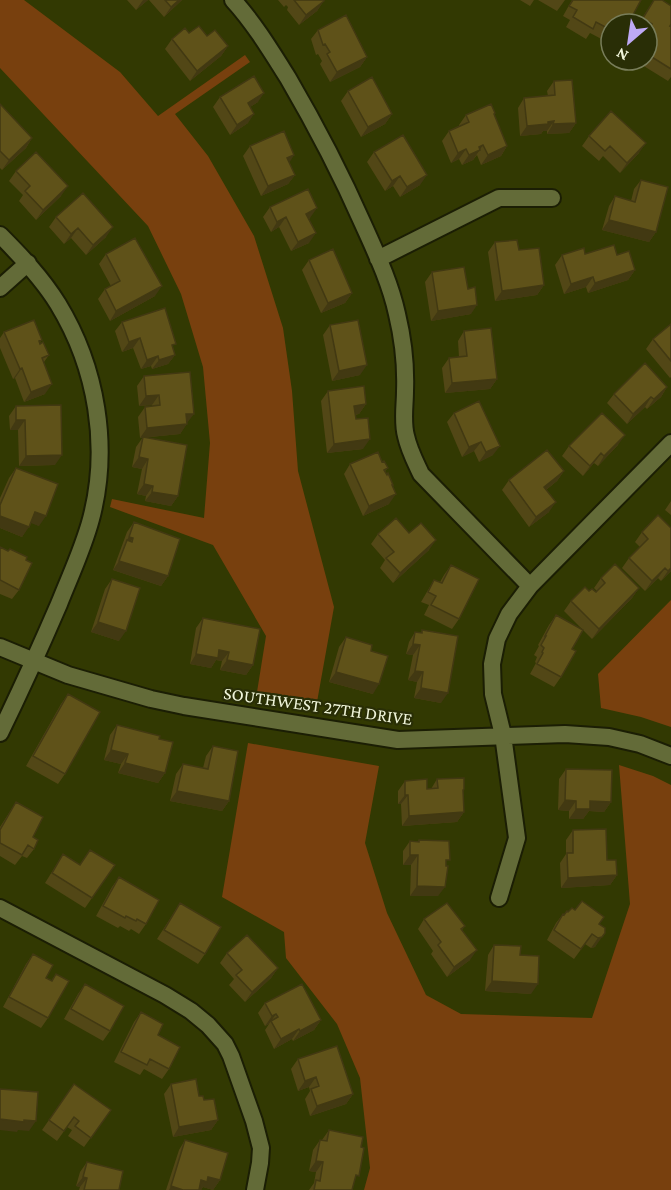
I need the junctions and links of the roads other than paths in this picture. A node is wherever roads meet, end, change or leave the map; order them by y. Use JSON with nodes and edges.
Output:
{"nodes":[{"id":1,"x":233,"y":0,"type":"edge"},
{"id":2,"x":552,"y":198,"type":"dead end"},
{"id":3,"x":0,"y":234,"type":"edge"},
{"id":4,"x":378,"y":259,"type":"junction"},
{"id":5,"x":28,"y":263,"type":"junction"},
{"id":6,"x":0,"y":288,"type":"edge"},
{"id":7,"x":671,"y":443,"type":"edge"},
{"id":8,"x":530,"y":586,"type":"junction"},
{"id":9,"x":0,"y":647,"type":"edge"},
{"id":10,"x":34,"y":662,"type":"junction"},
{"id":11,"x":0,"y":733,"type":"edge"},
{"id":12,"x":503,"y":735,"type":"junction"},
{"id":13,"x":671,"y":756,"type":"edge"},
{"id":14,"x":499,"y":898,"type":"dead end"},
{"id":15,"x":0,"y":908,"type":"edge"},
{"id":16,"x":255,"y":1190,"type":"edge"}],
"edges":[{"from":1,"to":4,"type":"street"},
{"from":2,"to":4,"type":"street"},
{"from":3,"to":5,"type":"street"},
{"from":4,"to":8,"type":"street"},
{"from":5,"to":6,"type":"street"},
{"from":5,"to":10,"type":"street"},
{"from":7,"to":8,"type":"street"},
{"from":8,"to":12,"type":"street"},
{"from":9,"to":10,"type":"street","name":"SOUTHWEST 27TH DRIVE"},
{"from":10,"to":11,"type":"street"},
{"from":10,"to":12,"type":"street","name":"SOUTHWEST 27TH DRIVE"},
{"from":12,"to":13,"type":"street","name":"SOUTHWEST 27TH DRIVE"},
{"from":12,"to":14,"type":"street"},
{"from":15,"to":16,"type":"street"}]}
